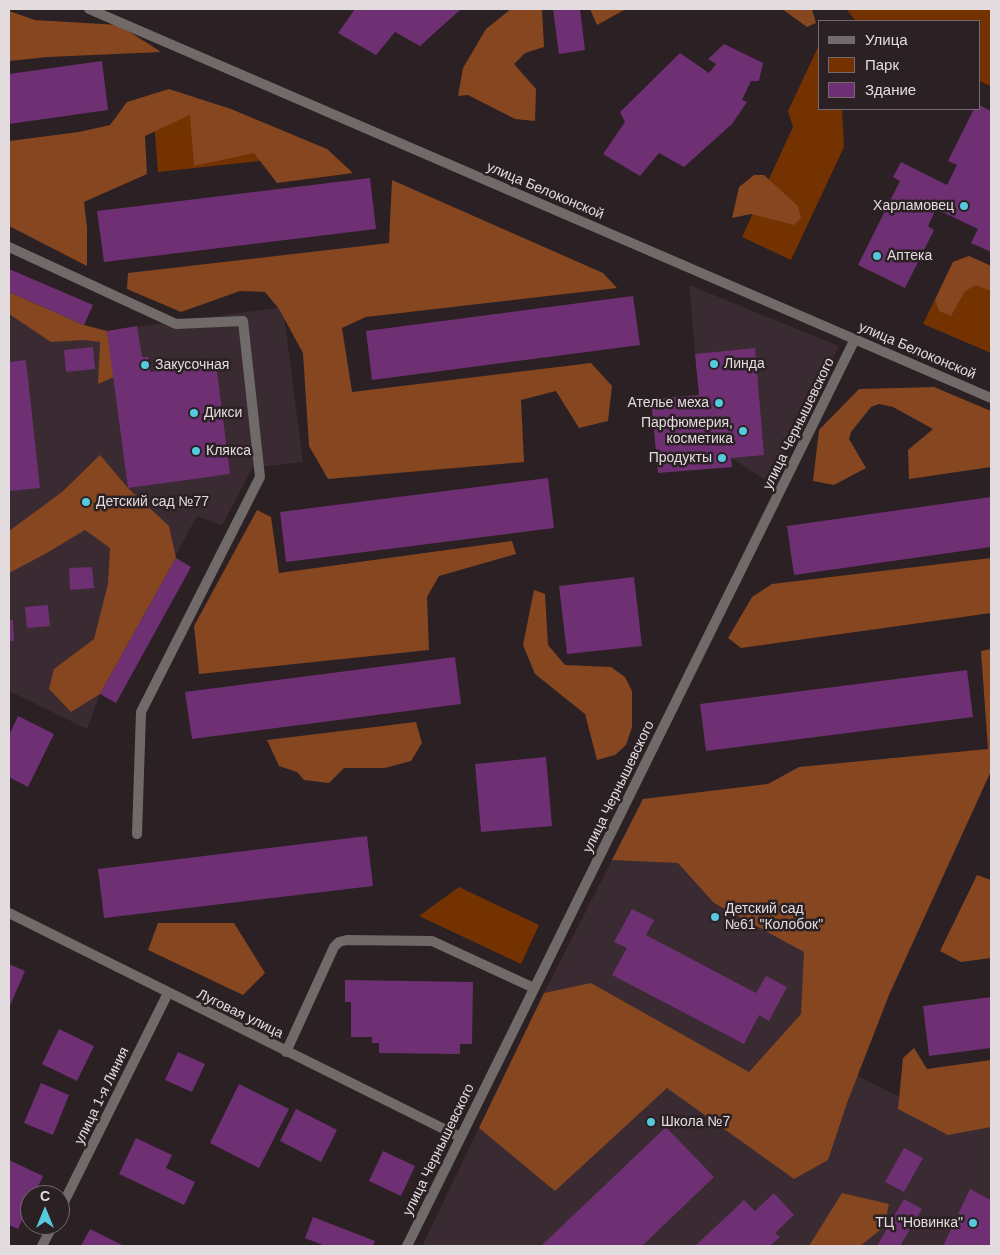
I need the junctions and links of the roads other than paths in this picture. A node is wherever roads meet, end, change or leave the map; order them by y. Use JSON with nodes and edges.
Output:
{"nodes":[{"id":1,"x":89,"y":9,"type":"edge"},
{"id":2,"x":9,"y":247,"type":"edge"},
{"id":3,"x":855,"y":340,"type":"junction"},
{"id":4,"x":991,"y":398,"type":"edge"},
{"id":5,"x":137,"y":834,"type":"dead end"},
{"id":6,"x":9,"y":913,"type":"edge"},
{"id":7,"x":534,"y":988,"type":"junction"},
{"id":8,"x":168,"y":993,"type":"junction"},
{"id":9,"x":286,"y":1052,"type":"junction"},
{"id":10,"x":460,"y":1137,"type":"junction"},
{"id":11,"x":70,"y":1190,"type":"edge"},
{"id":12,"x":407,"y":1246,"type":"edge"}],
"edges":[{"from":1,"to":3,"type":"street","name":"улица Белоконской"},
{"from":2,"to":5,"type":"street"},
{"from":3,"to":4,"type":"street","name":"улица Белоконской"},
{"from":3,"to":7,"type":"street","name":"улица Чернышевского"},
{"from":6,"to":8,"type":"street","name":"Луговая улица"},
{"from":7,"to":9,"type":"street"},
{"from":7,"to":10,"type":"street","name":"улица Чернышевского"},
{"from":8,"to":9,"type":"street","name":"Луговая улица"},
{"from":8,"to":11,"type":"street","name":"улица 1-я Линия"},
{"from":9,"to":10,"type":"street","name":"Луговая улица"},
{"from":10,"to":12,"type":"street","name":"улица Чернышевского"}]}
